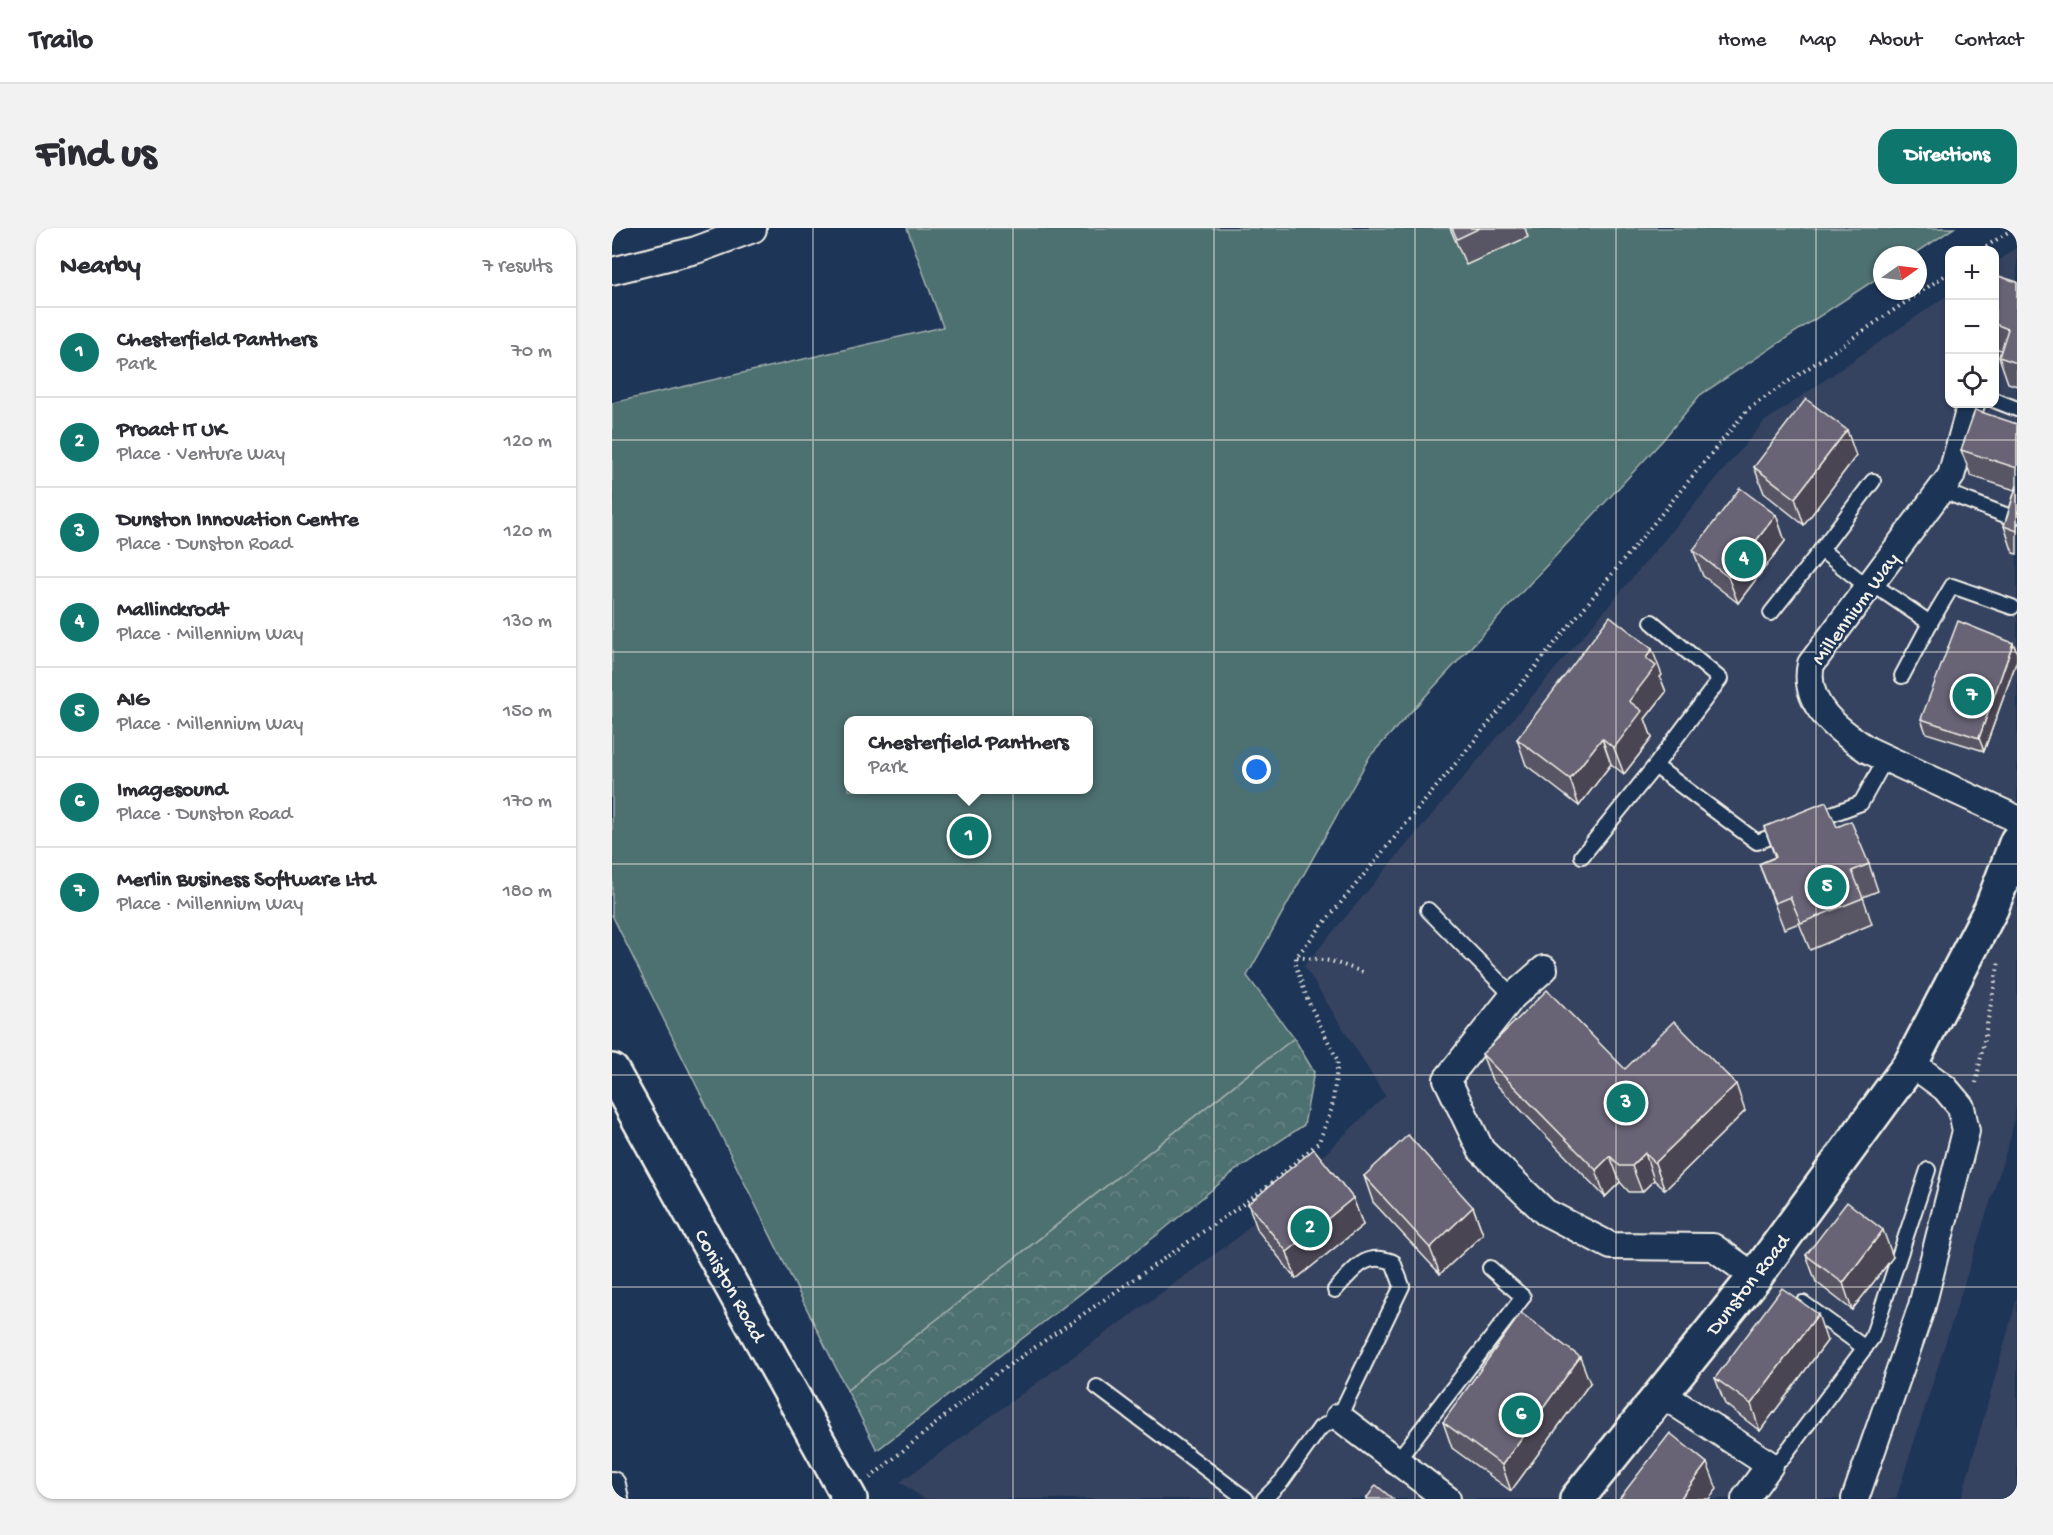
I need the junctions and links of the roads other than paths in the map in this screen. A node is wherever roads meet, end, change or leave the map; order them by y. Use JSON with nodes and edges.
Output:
{"nodes":[{"id":1,"x":753,"y":229,"type":"edge"},
{"id":2,"x":612,"y":271,"type":"edge"},
{"id":3,"x":1999,"y":402,"type":"edge"},
{"id":4,"x":1970,"y":408,"type":"edge"},
{"id":5,"x":2017,"y":409,"type":"edge"},
{"id":6,"x":1873,"y":481,"type":"dead end"},
{"id":7,"x":1940,"y":490,"type":"junction"},
{"id":8,"x":2013,"y":518,"type":"edge"},
{"id":9,"x":1821,"y":550,"type":"junction"},
{"id":10,"x":1869,"y":585,"type":"junction"},
{"id":11,"x":2012,"y":607,"type":"dead end"},
{"id":12,"x":1771,"y":614,"type":"dead end"},
{"id":13,"x":1652,"y":622,"type":"dead end"},
{"id":14,"x":1930,"y":623,"type":"junction"},
{"id":15,"x":1902,"y":676,"type":"dead end"},
{"id":16,"x":1886,"y":758,"type":"junction"},
{"id":17,"x":1655,"y":766,"type":"junction"},
{"id":18,"x":2017,"y":819,"type":"edge"},
{"id":19,"x":2017,"y":841,"type":"edge"},
{"id":20,"x":1582,"y":856,"type":"dead end"},
{"id":21,"x":1428,"y":910,"type":"dead end"},
{"id":22,"x":1544,"y":969,"type":"dead end"},
{"id":23,"x":1513,"y":996,"type":"junction"},
{"id":24,"x":1911,"y":1064,"type":"junction"},
{"id":25,"x":612,"y":1071,"type":"edge"},
{"id":26,"x":1928,"y":1170,"type":"dead end"},
{"id":27,"x":1490,"y":1268,"type":"dead end"},
{"id":28,"x":1755,"y":1277,"type":"junction"},
{"id":29,"x":1335,"y":1290,"type":"dead end"},
{"id":30,"x":1803,"y":1303,"type":"edge"},
{"id":31,"x":1865,"y":1348,"type":"junction"},
{"id":32,"x":1097,"y":1387,"type":"dead end"},
{"id":33,"x":1660,"y":1393,"type":"junction"},
{"id":34,"x":1339,"y":1417,"type":"junction"},
{"id":35,"x":1397,"y":1461,"type":"junction"},
{"id":36,"x":1770,"y":1465,"type":"junction"},
{"id":37,"x":612,"y":1485,"type":"edge"},
{"id":38,"x":849,"y":1497,"type":"edge"},
{"id":39,"x":615,"y":1499,"type":"edge"},
{"id":40,"x":1246,"y":1499,"type":"edge"},
{"id":41,"x":1264,"y":1499,"type":"edge"},
{"id":42,"x":1447,"y":1499,"type":"edge"},
{"id":43,"x":1577,"y":1499,"type":"edge"},
{"id":44,"x":1745,"y":1499,"type":"edge"},
{"id":45,"x":1856,"y":1499,"type":"edge"}],
"edges":[{"from":1,"to":2,"type":"street"},
{"from":3,"to":5,"type":"lane"},
{"from":4,"to":7,"type":"street","name":"Millennium Way"},
{"from":6,"to":9,"type":"lane"},
{"from":7,"to":8,"type":"lane"},
{"from":7,"to":10,"type":"street","name":"Millennium Way"},
{"from":9,"to":10,"type":"lane"},
{"from":9,"to":12,"type":"lane"},
{"from":10,"to":14,"type":"lane"},
{"from":10,"to":16,"type":"street","name":"Millennium Way"},
{"from":11,"to":14,"type":"lane"},
{"from":13,"to":17,"type":"lane"},
{"from":14,"to":15,"type":"lane"},
{"from":16,"to":17,"type":"lane"},
{"from":16,"to":18,"type":"street","name":"Millennium Way"},
{"from":17,"to":20,"type":"lane"},
{"from":19,"to":24,"type":"main road","name":"Dunston Road"},
{"from":21,"to":23,"type":"lane"},
{"from":22,"to":23,"type":"street"},
{"from":23,"to":28,"type":"street"},
{"from":24,"to":28,"type":"main road","name":"Dunston Road"},
{"from":24,"to":45,"type":"street"},
{"from":25,"to":38,"type":"main road","name":"Coniston Road"},
{"from":26,"to":31,"type":"lane"},
{"from":27,"to":35,"type":"lane"},
{"from":28,"to":33,"type":"main road","name":"Dunston Road"},
{"from":29,"to":34,"type":"lane"},
{"from":30,"to":31,"type":"lane"},
{"from":31,"to":36,"type":"lane"},
{"from":32,"to":40,"type":"lane"},
{"from":33,"to":36,"type":"street"},
{"from":33,"to":43,"type":"main road","name":"Dunston Road"},
{"from":34,"to":35,"type":"street"},
{"from":34,"to":41,"type":"lane"},
{"from":35,"to":42,"type":"street"},
{"from":36,"to":44,"type":"street"},
{"from":37,"to":39,"type":"street"}]}
